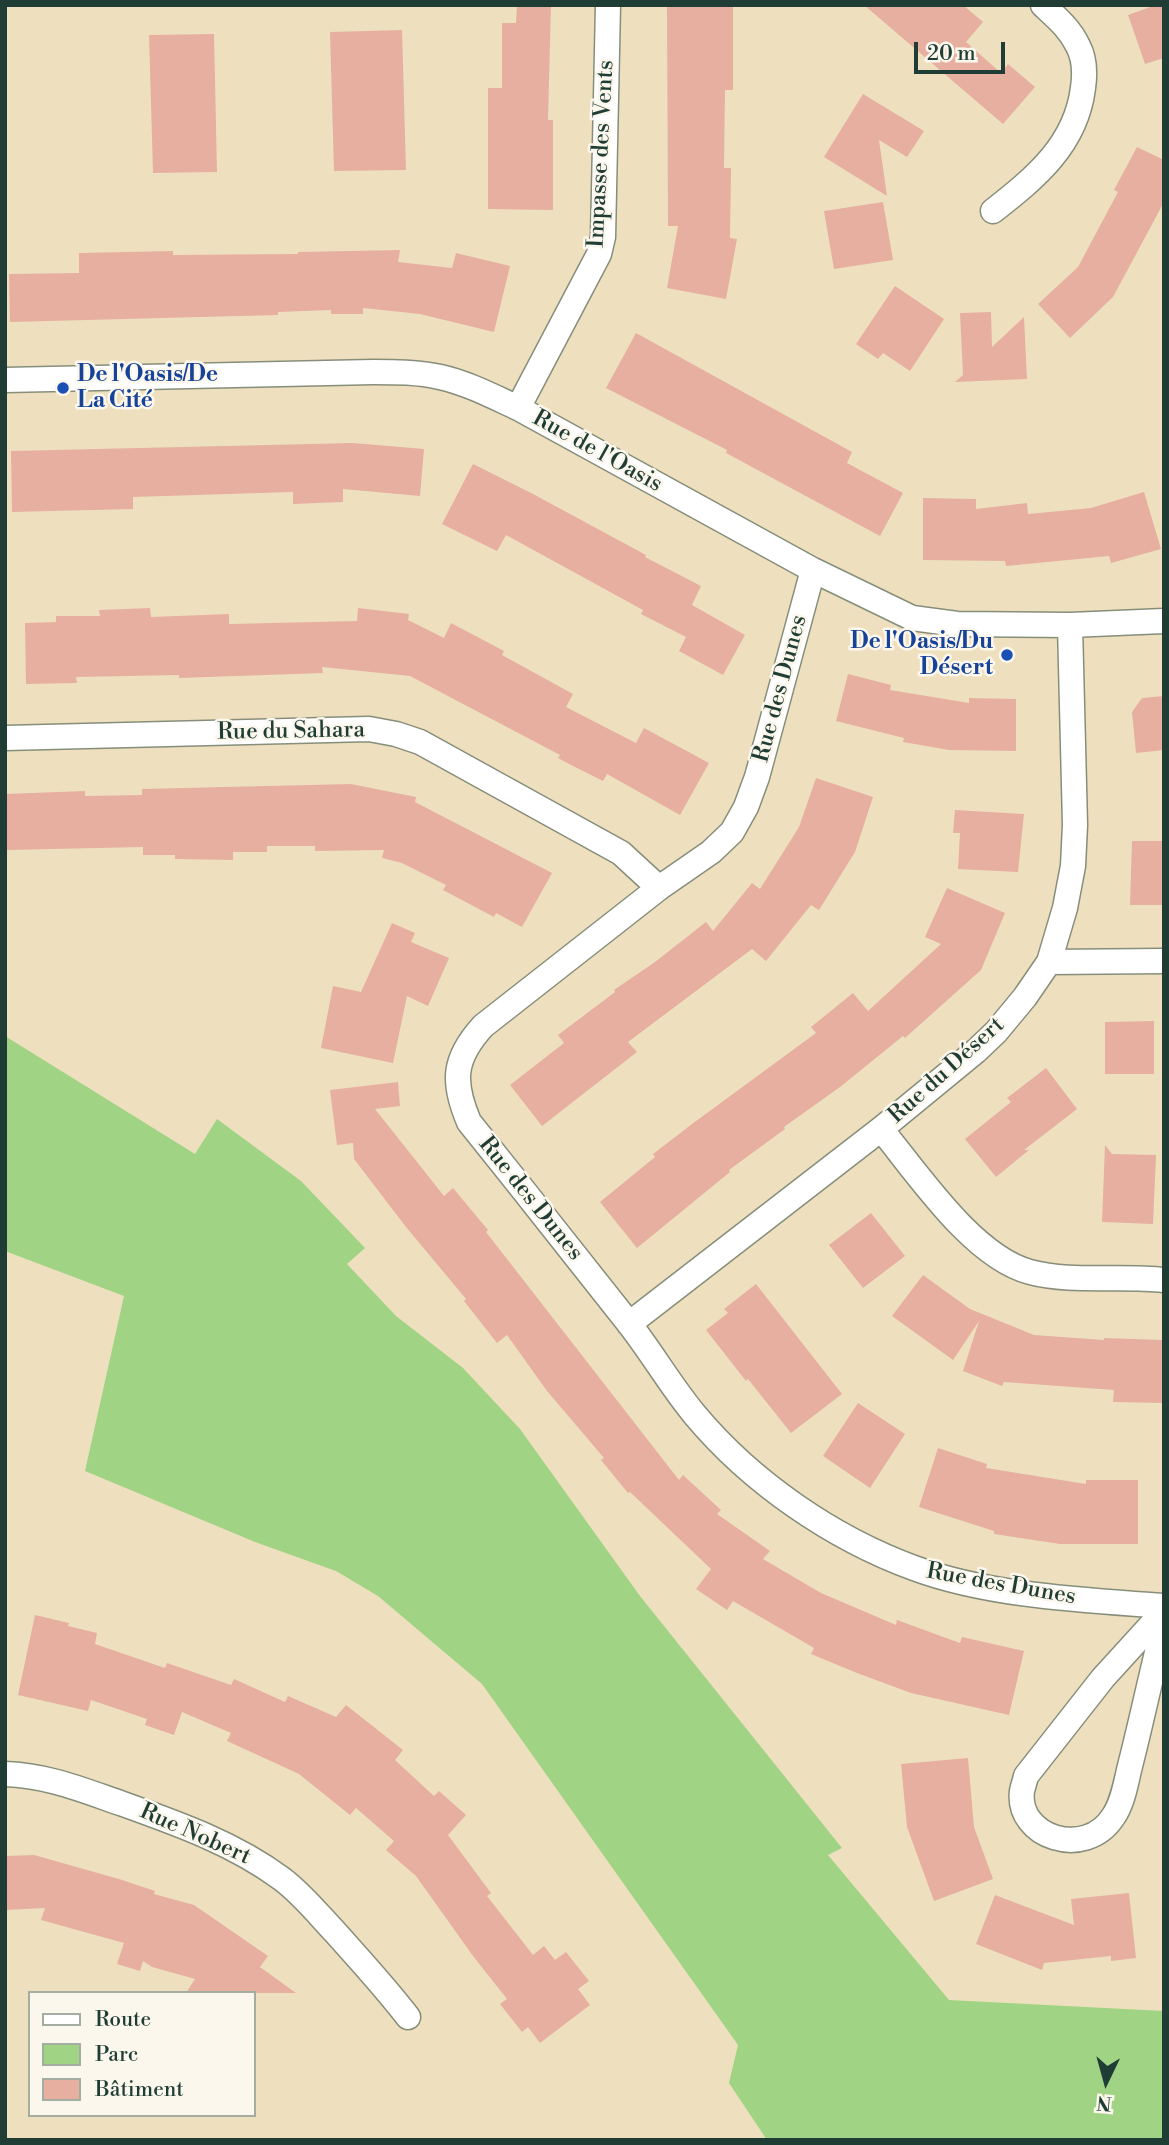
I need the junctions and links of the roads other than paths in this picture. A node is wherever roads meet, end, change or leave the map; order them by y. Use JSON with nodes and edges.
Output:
{"nodes":[{"id":1,"x":608,"y":5,"type":"edge"},
{"id":2,"x":1043,"y":5,"type":"edge"},
{"id":3,"x":993,"y":211,"type":"dead end"},
{"id":4,"x":5,"y":380,"type":"edge"},
{"id":5,"x":518,"y":408,"type":"junction"},
{"id":6,"x":813,"y":570,"type":"junction"},
{"id":7,"x":1164,"y":621,"type":"edge"},
{"id":8,"x":1070,"y":625,"type":"junction"},
{"id":9,"x":5,"y":738,"type":"edge"},
{"id":10,"x":659,"y":888,"type":"junction"},
{"id":11,"x":1164,"y":961,"type":"edge"},
{"id":12,"x":1049,"y":962,"type":"junction"},
{"id":13,"x":881,"y":1129,"type":"junction"},
{"id":14,"x":1164,"y":1280,"type":"edge"},
{"id":15,"x":629,"y":1324,"type":"junction"},
{"id":16,"x":1164,"y":1609,"type":"edge"},
{"id":17,"x":1164,"y":1624,"type":"edge"},
{"id":18,"x":5,"y":1774,"type":"edge"},
{"id":19,"x":408,"y":2017,"type":"dead end"}],
"edges":[{"from":1,"to":5,"type":"street","name":"Impasse des Vents"},
{"from":2,"to":3,"type":"street"},
{"from":4,"to":5,"type":"street","name":"Rue de l'Oasis"},
{"from":5,"to":6,"type":"street","name":"Rue de l'Oasis"},
{"from":6,"to":8,"type":"street","name":"Rue de l'Oasis"},
{"from":6,"to":10,"type":"street","name":"Rue des Dunes"},
{"from":7,"to":8,"type":"street","name":"Rue de l'Oasis"},
{"from":8,"to":12,"type":"street","name":"Rue du Désert"},
{"from":9,"to":10,"type":"street","name":"Rue du Sahara"},
{"from":10,"to":15,"type":"street","name":"Rue des Dunes"},
{"from":11,"to":12,"type":"street"},
{"from":12,"to":13,"type":"street","name":"Rue du Désert"},
{"from":13,"to":14,"type":"street"},
{"from":13,"to":15,"type":"street","name":"Rue du Désert"},
{"from":15,"to":16,"type":"street","name":"Rue des Dunes"},
{"from":16,"to":17,"type":"street","name":"Rue des Dunes"},
{"from":18,"to":19,"type":"street","name":"Rue Nobert"}]}
